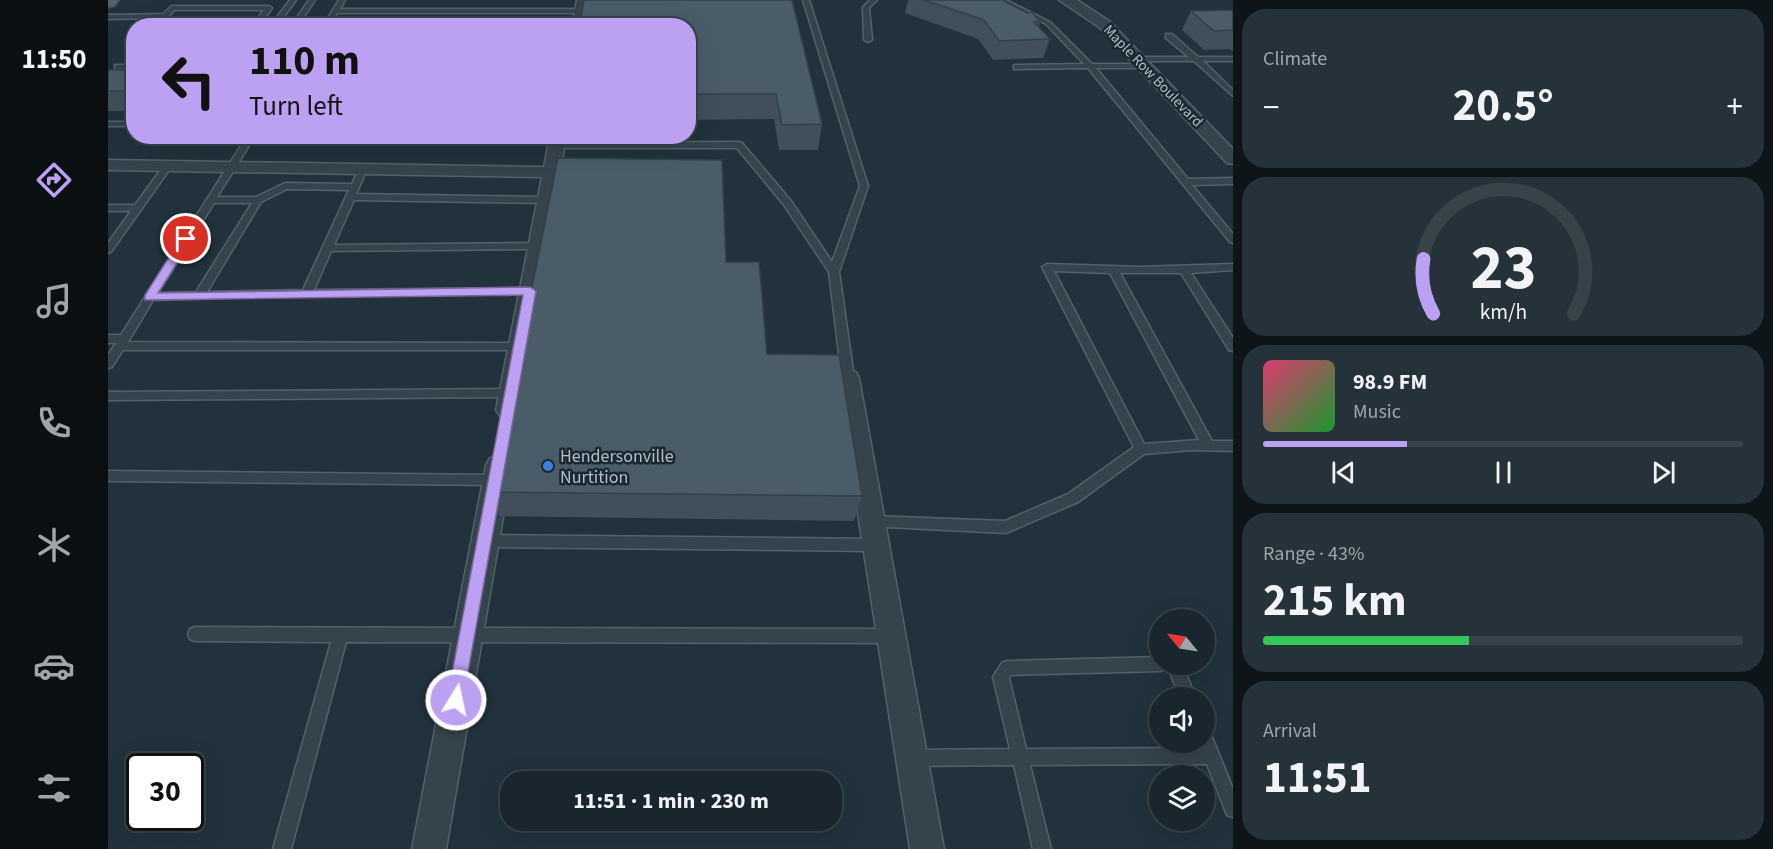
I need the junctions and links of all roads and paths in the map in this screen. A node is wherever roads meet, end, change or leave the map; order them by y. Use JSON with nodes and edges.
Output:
{"nodes":[{"id":1,"x":176,"y":0,"type":"edge"},
{"id":2,"x":293,"y":0,"type":"edge"},
{"id":3,"x":312,"y":0,"type":"edge"},
{"id":4,"x":342,"y":0,"type":"edge"},
{"id":5,"x":806,"y":0,"type":"edge"},
{"id":6,"x":874,"y":0,"type":"edge"},
{"id":7,"x":1001,"y":0,"type":"edge"},
{"id":8,"x":1066,"y":0,"type":"edge"},
{"id":9,"x":172,"y":8,"type":"junction"},
{"id":10,"x":335,"y":11,"type":"junction"},
{"id":11,"x":581,"y":12,"type":"edge"},
{"id":12,"x":165,"y":16,"type":"joint"},
{"id":13,"x":108,"y":17,"type":"edge"},
{"id":14,"x":262,"y":18,"type":"edge"},
{"id":15,"x":279,"y":18,"type":"edge"},
{"id":16,"x":300,"y":18,"type":"edge"},
{"id":17,"x":331,"y":18,"type":"edge"},
{"id":18,"x":1169,"y":36,"type":"dead end"},
{"id":19,"x":868,"y":40,"type":"dead end"},
{"id":20,"x":1196,"y":59,"type":"junction"},
{"id":21,"x":1233,"y":59,"type":"edge"},
{"id":22,"x":1142,"y":62,"type":"junction"},
{"id":23,"x":1090,"y":66,"type":"junction"},
{"id":24,"x":118,"y":67,"type":"edge"},
{"id":25,"x":126,"y":67,"type":"edge"},
{"id":26,"x":1017,"y":67,"type":"dead end"},
{"id":27,"x":1233,"y":94,"type":"edge"},
{"id":28,"x":108,"y":124,"type":"edge"},
{"id":29,"x":126,"y":124,"type":"edge"},
{"id":30,"x":246,"y":144,"type":"edge"},
{"id":31,"x":556,"y":144,"type":"edge"},
{"id":32,"x":694,"y":144,"type":"edge"},
{"id":33,"x":1233,"y":159,"type":"edge"},
{"id":34,"x":108,"y":165,"type":"edge"},
{"id":35,"x":168,"y":166,"type":"junction"},
{"id":36,"x":231,"y":167,"type":"junction"},
{"id":37,"x":363,"y":169,"type":"junction"},
{"id":38,"x":551,"y":172,"type":"junction"},
{"id":39,"x":1233,"y":181,"type":"edge"},
{"id":40,"x":1186,"y":182,"type":"junction"},
{"id":41,"x":353,"y":192,"type":"junction"},
{"id":42,"x":211,"y":200,"type":"junction"},
{"id":43,"x":258,"y":200,"type":"junction"},
{"id":44,"x":546,"y":200,"type":"junction"},
{"id":45,"x":108,"y":208,"type":"edge"},
{"id":46,"x":139,"y":208,"type":"junction"},
{"id":47,"x":1233,"y":240,"type":"edge"},
{"id":48,"x":538,"y":246,"type":"junction"},
{"id":49,"x":328,"y":248,"type":"junction"},
{"id":50,"x":108,"y":250,"type":"edge"},
{"id":51,"x":1233,"y":267,"type":"edge"},
{"id":52,"x":1114,"y":271,"type":"junction"},
{"id":53,"x":1185,"y":271,"type":"junction"},
{"id":54,"x":834,"y":272,"type":"junction"},
{"id":55,"x":530,"y":291,"type":"junction"},
{"id":56,"x":307,"y":294,"type":"junction"},
{"id":57,"x":199,"y":296,"type":"junction"},
{"id":58,"x":150,"y":297,"type":"junction"},
{"id":59,"x":108,"y":339,"type":"edge"},
{"id":60,"x":122,"y":343,"type":"junction"},
{"id":61,"x":520,"y":346,"type":"junction"},
{"id":62,"x":1233,"y":347,"type":"edge"},
{"id":63,"x":108,"y":364,"type":"edge"},
{"id":64,"x":848,"y":378,"type":"joint"},
{"id":65,"x":512,"y":393,"type":"junction"},
{"id":66,"x":108,"y":396,"type":"edge"},
{"id":67,"x":1208,"y":445,"type":"junction"},
{"id":68,"x":1233,"y":446,"type":"edge"},
{"id":69,"x":1141,"y":449,"type":"junction"},
{"id":70,"x":108,"y":476,"type":"edge"},
{"id":71,"x":496,"y":480,"type":"junction"},
{"id":72,"x":874,"y":533,"type":"junction"},
{"id":73,"x":484,"y":541,"type":"junction"},
{"id":74,"x":195,"y":634,"type":"dead end"},
{"id":75,"x":340,"y":635,"type":"junction"},
{"id":76,"x":467,"y":636,"type":"junction"},
{"id":77,"x":892,"y":636,"type":"junction"},
{"id":78,"x":1149,"y":664,"type":"edge"},
{"id":79,"x":1211,"y":753,"type":"edge"},
{"id":80,"x":1212,"y":756,"type":"junction"},
{"id":81,"x":912,"y":758,"type":"junction"},
{"id":82,"x":1019,"y":758,"type":"junction"},
{"id":83,"x":1233,"y":809,"type":"edge"},
{"id":84,"x":282,"y":849,"type":"edge"},
{"id":85,"x":429,"y":849,"type":"edge"},
{"id":86,"x":927,"y":849,"type":"edge"},
{"id":87,"x":1042,"y":849,"type":"edge"}],
"edges":[{"from":1,"to":9,"type":"lane"},
{"from":2,"to":15,"type":"lane"},
{"from":3,"to":16,"type":"lane"},
{"from":4,"to":10,"type":"lane"},
{"from":5,"to":54,"type":"lane"},
{"from":6,"to":19,"type":"lane"},
{"from":7,"to":23,"type":"lane"},
{"from":8,"to":22,"type":"street","name":"Maple Row Boulevard"},
{"from":9,"to":12,"type":"lane"},
{"from":9,"to":14,"type":"lane"},
{"from":10,"to":11,"type":"lane"},
{"from":10,"to":17,"type":"lane"},
{"from":12,"to":13,"type":"lane"},
{"from":18,"to":20,"type":"lane"},
{"from":20,"to":21,"type":"lane"},
{"from":20,"to":22,"type":"lane"},
{"from":20,"to":27,"type":"lane"},
{"from":22,"to":23,"type":"lane"},
{"from":22,"to":33,"type":"street","name":"Maple Row Boulevard"},
{"from":23,"to":26,"type":"lane"},
{"from":23,"to":40,"type":"lane"},
{"from":24,"to":25,"type":"lane"},
{"from":28,"to":29,"type":"lane"},
{"from":30,"to":36,"type":"lane"},
{"from":31,"to":38,"type":"street"},
{"from":32,"to":54,"type":"lane"},
{"from":34,"to":35,"type":"street"},
{"from":35,"to":36,"type":"street"},
{"from":35,"to":46,"type":"lane"},
{"from":36,"to":37,"type":"street"},
{"from":36,"to":42,"type":"lane"},
{"from":37,"to":38,"type":"street"},
{"from":37,"to":41,"type":"lane"},
{"from":38,"to":44,"type":"street"},
{"from":39,"to":40,"type":"lane"},
{"from":40,"to":47,"type":"lane"},
{"from":41,"to":43,"type":"lane"},
{"from":41,"to":44,"type":"lane"},
{"from":41,"to":49,"type":"lane"},
{"from":42,"to":43,"type":"lane"},
{"from":42,"to":58,"type":"lane"},
{"from":43,"to":57,"type":"lane"},
{"from":44,"to":48,"type":"street"},
{"from":45,"to":46,"type":"lane"},
{"from":46,"to":50,"type":"lane"},
{"from":48,"to":49,"type":"lane"},
{"from":48,"to":55,"type":"street"},
{"from":49,"to":56,"type":"lane"},
{"from":51,"to":53,"type":"lane"},
{"from":52,"to":53,"type":"lane"},
{"from":52,"to":67,"type":"lane"},
{"from":52,"to":69,"type":"lane"},
{"from":53,"to":62,"type":"lane"},
{"from":54,"to":64,"type":"lane"},
{"from":55,"to":56,"type":"lane"},
{"from":55,"to":61,"type":"street"},
{"from":56,"to":57,"type":"lane"},
{"from":57,"to":58,"type":"lane"},
{"from":58,"to":60,"type":"lane"},
{"from":59,"to":60,"type":"lane"},
{"from":60,"to":61,"type":"lane"},
{"from":60,"to":63,"type":"lane"},
{"from":61,"to":65,"type":"street"},
{"from":64,"to":72,"type":"street"},
{"from":65,"to":66,"type":"lane"},
{"from":65,"to":71,"type":"street"},
{"from":67,"to":68,"type":"lane"},
{"from":67,"to":69,"type":"lane"},
{"from":69,"to":72,"type":"lane"},
{"from":70,"to":71,"type":"lane"},
{"from":71,"to":73,"type":"street"},
{"from":72,"to":73,"type":"lane"},
{"from":72,"to":77,"type":"street"},
{"from":73,"to":76,"type":"street"},
{"from":74,"to":75,"type":"lane"},
{"from":75,"to":76,"type":"lane"},
{"from":75,"to":84,"type":"lane"},
{"from":76,"to":77,"type":"lane"},
{"from":76,"to":85,"type":"street"},
{"from":77,"to":81,"type":"street"},
{"from":78,"to":82,"type":"lane"},
{"from":79,"to":80,"type":"lane"},
{"from":80,"to":82,"type":"lane"},
{"from":80,"to":83,"type":"lane"},
{"from":81,"to":82,"type":"lane"},
{"from":81,"to":86,"type":"street"},
{"from":82,"to":87,"type":"lane"}]}
